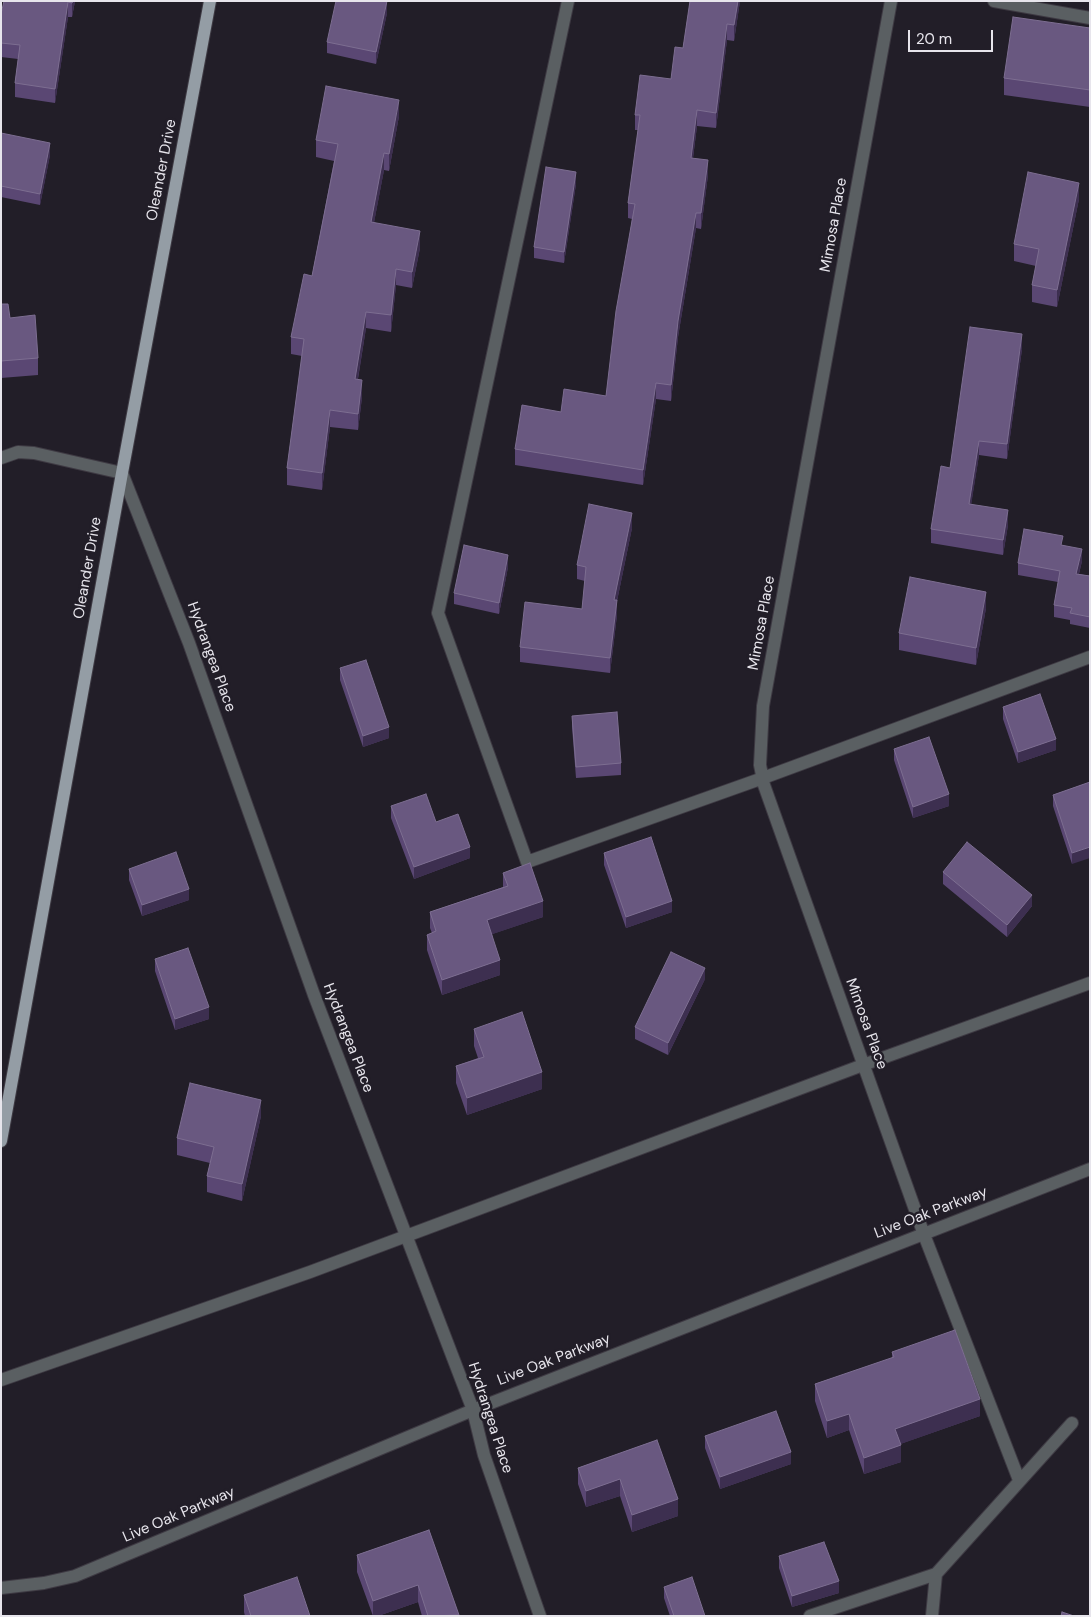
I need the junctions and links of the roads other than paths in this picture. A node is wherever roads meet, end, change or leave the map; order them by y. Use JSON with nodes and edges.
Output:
{"nodes":[{"id":1,"x":210,"y":1,"type":"edge"},
{"id":2,"x":568,"y":1,"type":"edge"},
{"id":3,"x":891,"y":1,"type":"edge"},
{"id":4,"x":994,"y":1,"type":"edge"},
{"id":5,"x":1090,"y":18,"type":"edge"},
{"id":6,"x":1,"y":458,"type":"edge"},
{"id":7,"x":122,"y":473,"type":"junction"},
{"id":8,"x":1090,"y":657,"type":"edge"},
{"id":9,"x":763,"y":778,"type":"junction"},
{"id":10,"x":1090,"y":983,"type":"edge"},
{"id":11,"x":863,"y":1065,"type":"junction"},
{"id":12,"x":1,"y":1141,"type":"edge"},
{"id":13,"x":1090,"y":1169,"type":"edge"},
{"id":14,"x":923,"y":1232,"type":"junction"},
{"id":15,"x":405,"y":1236,"type":"junction"},
{"id":16,"x":1,"y":1380,"type":"edge"},
{"id":17,"x":473,"y":1410,"type":"junction"},
{"id":18,"x":1072,"y":1423,"type":"dead end"},
{"id":19,"x":1019,"y":1480,"type":"junction"},
{"id":20,"x":936,"y":1574,"type":"junction"},
{"id":21,"x":1,"y":1588,"type":"edge"},
{"id":22,"x":540,"y":1616,"type":"edge"},
{"id":23,"x":810,"y":1616,"type":"edge"},
{"id":24,"x":932,"y":1616,"type":"edge"}],
"edges":[{"from":1,"to":7,"type":"main road","name":"Oleander Drive"},
{"from":2,"to":9,"type":"street"},
{"from":3,"to":9,"type":"street","name":"Mimosa Place"},
{"from":4,"to":5,"type":"street"},
{"from":6,"to":7,"type":"street"},
{"from":7,"to":12,"type":"main road","name":"Oleander Drive"},
{"from":7,"to":15,"type":"street","name":"Hydrangea Place"},
{"from":8,"to":9,"type":"street"},
{"from":9,"to":11,"type":"street","name":"Mimosa Place"},
{"from":10,"to":11,"type":"street"},
{"from":11,"to":14,"type":"street","name":"Mimosa Place"},
{"from":11,"to":15,"type":"street"},
{"from":13,"to":14,"type":"street","name":"Live Oak Parkway"},
{"from":14,"to":17,"type":"street","name":"Live Oak Parkway"},
{"from":14,"to":19,"type":"street","name":"Mimosa Place"},
{"from":15,"to":16,"type":"street"},
{"from":15,"to":17,"type":"street","name":"Hydrangea Place"},
{"from":17,"to":21,"type":"street","name":"Live Oak Parkway"},
{"from":17,"to":22,"type":"street","name":"Hydrangea Place"},
{"from":18,"to":19,"type":"street"},
{"from":19,"to":20,"type":"street"},
{"from":20,"to":23,"type":"street"},
{"from":20,"to":24,"type":"street"}]}
